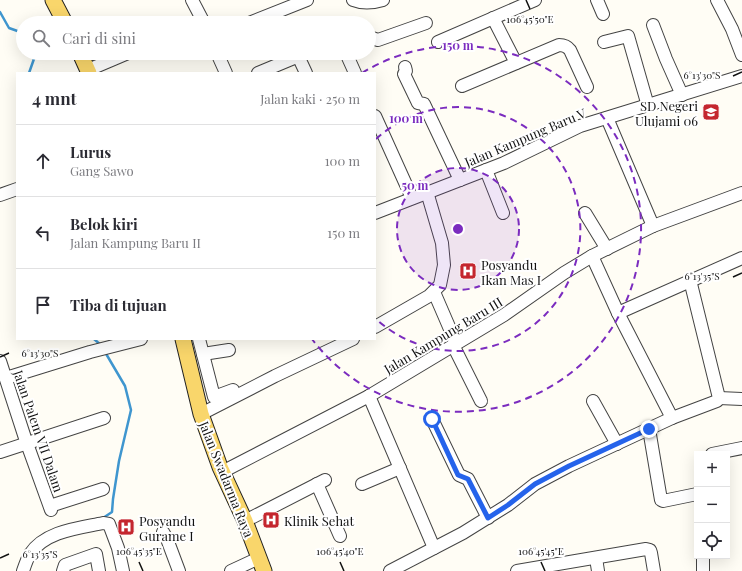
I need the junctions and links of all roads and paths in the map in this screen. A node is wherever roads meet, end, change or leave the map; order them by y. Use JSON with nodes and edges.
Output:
{"nodes":[{"id":1,"x":53,"y":0,"type":"edge"},
{"id":2,"x":192,"y":0,"type":"edge"},
{"id":3,"x":307,"y":0,"type":"edge"},
{"id":4,"x":353,"y":0,"type":"edge"},
{"id":5,"x":383,"y":0,"type":"edge"},
{"id":6,"x":535,"y":0,"type":"edge"},
{"id":7,"x":597,"y":0,"type":"edge"},
{"id":8,"x":717,"y":0,"type":"edge"},
{"id":9,"x":603,"y":14,"type":"dead end"},
{"id":10,"x":61,"y":16,"type":"edge"},
{"id":11,"x":199,"y":16,"type":"edge"},
{"id":12,"x":267,"y":16,"type":"edge"},
{"id":13,"x":493,"y":18,"type":"junction"},
{"id":14,"x":426,"y":23,"type":"dead end"},
{"id":15,"x":653,"y":24,"type":"dead end"},
{"id":16,"x":376,"y":39,"type":"edge"},
{"id":17,"x":438,"y":42,"type":"dead end"},
{"id":18,"x":604,"y":42,"type":"dead end"},
{"id":19,"x":742,"y":55,"type":"edge"},
{"id":20,"x":83,"y":60,"type":"edge"},
{"id":21,"x":114,"y":60,"type":"edge"},
{"id":22,"x":220,"y":60,"type":"edge"},
{"id":23,"x":289,"y":60,"type":"edge"},
{"id":24,"x":300,"y":60,"type":"edge"},
{"id":25,"x":349,"y":60,"type":"edge"},
{"id":26,"x":516,"y":63,"type":"junction"},
{"id":27,"x":405,"y":67,"type":"dead end"},
{"id":28,"x":89,"y":72,"type":"edge"},
{"id":29,"x":226,"y":72,"type":"edge"},
{"id":30,"x":260,"y":72,"type":"edge"},
{"id":31,"x":306,"y":72,"type":"edge"},
{"id":32,"x":355,"y":72,"type":"edge"},
{"id":33,"x":742,"y":76,"type":"edge"},
{"id":34,"x":462,"y":86,"type":"dead end"},
{"id":35,"x":587,"y":87,"type":"dead end"},
{"id":36,"x":682,"y":95,"type":"junction"},
{"id":37,"x":648,"y":106,"type":"junction"},
{"id":38,"x":376,"y":118,"type":"edge"},
{"id":39,"x":607,"y":118,"type":"junction"},
{"id":40,"x":486,"y":170,"type":"junction"},
{"id":41,"x":460,"y":180,"type":"junction"},
{"id":42,"x":16,"y":189,"type":"edge"},
{"id":43,"x":427,"y":192,"type":"junction"},
{"id":44,"x":742,"y":193,"type":"edge"},
{"id":45,"x":0,"y":195,"type":"edge"},
{"id":46,"x":412,"y":198,"type":"junction"},
{"id":47,"x":376,"y":213,"type":"edge"},
{"id":48,"x":503,"y":213,"type":"dead end"},
{"id":49,"x":586,"y":213,"type":"dead end"},
{"id":50,"x":653,"y":226,"type":"junction"},
{"id":51,"x":607,"y":249,"type":"junction"},
{"id":52,"x":592,"y":256,"type":"junction"},
{"id":53,"x":742,"y":258,"type":"edge"},
{"id":54,"x":690,"y":280,"type":"junction"},
{"id":55,"x":434,"y":292,"type":"junction"},
{"id":56,"x":618,"y":313,"type":"junction"},
{"id":57,"x":376,"y":326,"type":"edge"},
{"id":58,"x":137,"y":340,"type":"edge"},
{"id":59,"x":183,"y":340,"type":"edge"},
{"id":60,"x":199,"y":340,"type":"edge"},
{"id":61,"x":351,"y":340,"type":"edge"},
{"id":62,"x":454,"y":344,"type":"junction"},
{"id":63,"x":229,"y":350,"type":"dead end"},
{"id":64,"x":203,"y":354,"type":"junction"},
{"id":65,"x":0,"y":361,"type":"edge"},
{"id":66,"x":6,"y":378,"type":"junction"},
{"id":67,"x":238,"y":388,"type":"dead end"},
{"id":68,"x":369,"y":396,"type":"junction"},
{"id":69,"x":719,"y":398,"type":"junction"},
{"id":70,"x":742,"y":399,"type":"edge"},
{"id":71,"x":481,"y":401,"type":"dead end"},
{"id":72,"x":593,"y":401,"type":"dead end"},
{"id":73,"x":202,"y":414,"type":"junction"},
{"id":74,"x":104,"y":418,"type":"dead end"},
{"id":75,"x":672,"y":418,"type":"junction"},
{"id":76,"x":432,"y":419,"type":"dead end"},
{"id":77,"x":649,"y":429,"type":"junction"},
{"id":78,"x":27,"y":443,"type":"junction"},
{"id":79,"x":617,"y":444,"type":"junction"},
{"id":80,"x":742,"y":448,"type":"edge"},
{"id":81,"x":727,"y":451,"type":"edge"},
{"id":82,"x":0,"y":452,"type":"edge"},
{"id":83,"x":400,"y":468,"type":"junction"},
{"id":84,"x":222,"y":472,"type":"junction"},
{"id":85,"x":362,"y":484,"type":"dead end"},
{"id":86,"x":103,"y":489,"type":"dead end"},
{"id":87,"x":694,"y":495,"type":"edge"},
{"id":88,"x":488,"y":518,"type":"junction"},
{"id":89,"x":245,"y":521,"type":"junction"},
{"id":90,"x":163,"y":532,"type":"dead end"},
{"id":91,"x":340,"y":536,"type":"dead end"},
{"id":92,"x":434,"y":548,"type":"junction"},
{"id":93,"x":596,"y":558,"type":"junction"},
{"id":94,"x":703,"y":559,"type":"edge"},
{"id":95,"x":262,"y":565,"type":"edge"},
{"id":96,"x":397,"y":569,"type":"edge"},
{"id":97,"x":23,"y":571,"type":"edge"},
{"id":98,"x":63,"y":571,"type":"edge"},
{"id":99,"x":99,"y":571,"type":"edge"},
{"id":100,"x":123,"y":571,"type":"edge"},
{"id":101,"x":179,"y":571,"type":"edge"},
{"id":102,"x":231,"y":571,"type":"edge"},
{"id":103,"x":517,"y":571,"type":"edge"},
{"id":104,"x":598,"y":571,"type":"edge"},
{"id":105,"x":654,"y":571,"type":"edge"},
{"id":106,"x":703,"y":571,"type":"edge"}],
"edges":[{"from":1,"to":10,"type":"main road"},
{"from":2,"to":11,"type":"street"},
{"from":3,"to":12,"type":"street"},
{"from":4,"to":5,"type":"street"},
{"from":6,"to":13,"type":"street"},
{"from":7,"to":9,"type":"street"},
{"from":8,"to":19,"type":"street"},
{"from":13,"to":17,"type":"street"},
{"from":13,"to":26,"type":"street"},
{"from":14,"to":16,"type":"street"},
{"from":15,"to":36,"type":"street"},
{"from":18,"to":37,"type":"street"},
{"from":20,"to":28,"type":"main road"},
{"from":21,"to":28,"type":"street"},
{"from":22,"to":29,"type":"street"},
{"from":23,"to":30,"type":"street"},
{"from":24,"to":31,"type":"street"},
{"from":25,"to":32,"type":"street"},
{"from":26,"to":34,"type":"street"},
{"from":26,"to":35,"type":"street"},
{"from":27,"to":41,"type":"street"},
{"from":33,"to":36,"type":"street","name":"Jalan Kampung Baru V"},
{"from":36,"to":37,"type":"street","name":"Jalan Kampung Baru V"},
{"from":37,"to":39,"type":"street","name":"Jalan Kampung Baru V"},
{"from":38,"to":46,"type":"street"},
{"from":39,"to":40,"type":"street","name":"Jalan Kampung Baru V"},
{"from":39,"to":50,"type":"street"},
{"from":40,"to":41,"type":"street","name":"Jalan Kampung Baru V"},
{"from":40,"to":48,"type":"street"},
{"from":41,"to":43,"type":"street","name":"Jalan Kampung Baru V"},
{"from":42,"to":45,"type":"street"},
{"from":43,"to":46,"type":"street","name":"Jalan Kampung Baru V"},
{"from":43,"to":55,"type":"street"},
{"from":44,"to":50,"type":"street","name":"Jalan Kampung Baru III"},
{"from":46,"to":47,"type":"street","name":"Jalan Kampung Baru V"},
{"from":49,"to":51,"type":"street"},
{"from":50,"to":51,"type":"street","name":"Jalan Kampung Baru III"},
{"from":51,"to":52,"type":"street","name":"Jalan Kampung Baru III"},
{"from":52,"to":56,"type":"street"},
{"from":52,"to":62,"type":"street","name":"Jalan Kampung Baru III"},
{"from":53,"to":54,"type":"street"},
{"from":54,"to":56,"type":"street"},
{"from":54,"to":69,"type":"street"},
{"from":55,"to":57,"type":"street"},
{"from":55,"to":62,"type":"street"},
{"from":56,"to":75,"type":"street"},
{"from":58,"to":66,"type":"street"},
{"from":59,"to":73,"type":"main road","name":"Jalan Swadarma Raya"},
{"from":60,"to":64,"type":"street"},
{"from":61,"to":73,"type":"street"},
{"from":62,"to":68,"type":"street","name":"Jalan Kampung Baru III"},
{"from":62,"to":71,"type":"street"},
{"from":63,"to":64,"type":"street"},
{"from":64,"to":67,"type":"street"},
{"from":65,"to":66,"type":"street","name":"Jalan Palem VII Dalam"},
{"from":66,"to":78,"type":"street","name":"Jalan Palem VII Dalam"},
{"from":68,"to":83,"type":"street"},
{"from":68,"to":84,"type":"street","name":"Jalan Kampung Baru III"},
{"from":69,"to":70,"type":"street"},
{"from":69,"to":75,"type":"street"},
{"from":72,"to":79,"type":"street"},
{"from":73,"to":84,"type":"main road","name":"Jalan Swadarma Raya"},
{"from":74,"to":78,"type":"street"},
{"from":75,"to":77,"type":"street"},
{"from":76,"to":88,"type":"street"},
{"from":77,"to":79,"type":"street"},
{"from":77,"to":87,"type":"street"},
{"from":78,"to":82,"type":"street"},
{"from":78,"to":86,"type":"street","name":"Jalan Palem VII Dalam"},
{"from":79,"to":88,"type":"street"},
{"from":80,"to":81,"type":"street"},
{"from":83,"to":85,"type":"street"},
{"from":83,"to":92,"type":"street"},
{"from":84,"to":89,"type":"main road","name":"Jalan Swadarma Raya"},
{"from":88,"to":92,"type":"street"},
{"from":89,"to":91,"type":"street"},
{"from":89,"to":95,"type":"main road","name":"Jalan Swadarma Raya"},
{"from":90,"to":101,"type":"street"},
{"from":92,"to":96,"type":"street"},
{"from":93,"to":103,"type":"street"},
{"from":93,"to":104,"type":"street"},
{"from":93,"to":105,"type":"street"},
{"from":94,"to":106,"type":"street"},
{"from":95,"to":102,"type":"street"},
{"from":97,"to":100,"type":"street"},
{"from":98,"to":99,"type":"street"}]}
